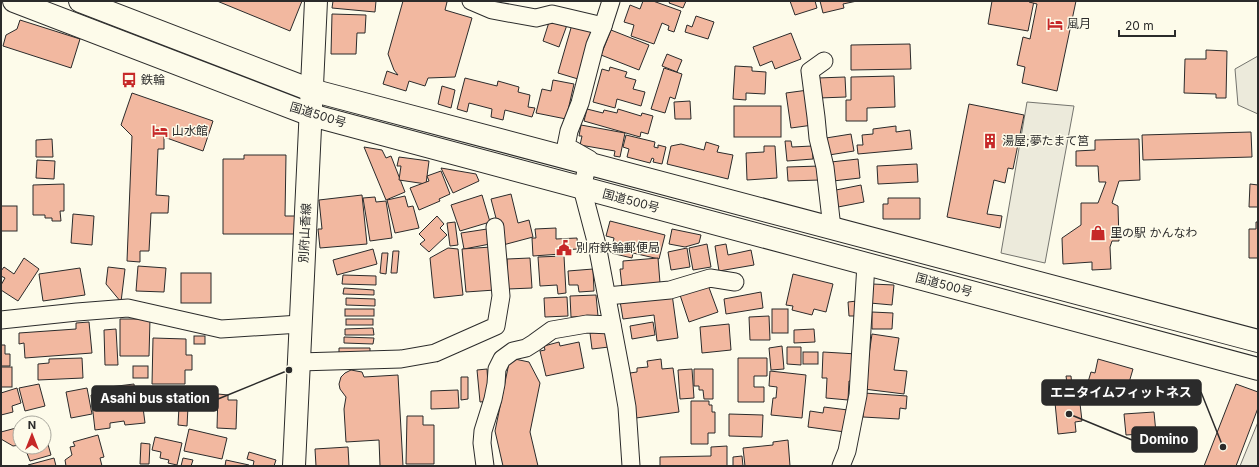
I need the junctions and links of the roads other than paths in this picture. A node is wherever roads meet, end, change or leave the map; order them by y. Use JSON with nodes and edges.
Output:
{"nodes":[{"id":1,"x":14,"y":1,"type":"edge"},
{"id":2,"x":80,"y":1,"type":"edge"},
{"id":3,"x":316,"y":1,"type":"edge"},
{"id":4,"x":471,"y":1,"type":"edge"},
{"id":5,"x":611,"y":1,"type":"edge"},
{"id":6,"x":603,"y":26,"type":"junction"},
{"id":7,"x":824,"y":61,"type":"dead end"},
{"id":8,"x":311,"y":90,"type":"junction"},
{"id":9,"x":311,"y":115,"type":"junction"},
{"id":10,"x":588,"y":164,"type":"junction"},
{"id":11,"x":582,"y":188,"type":"junction"},
{"id":12,"x":495,"y":228,"type":"dead end"},
{"id":13,"x":832,"y":228,"type":"junction"},
{"id":14,"x":866,"y":264,"type":"junction"},
{"id":15,"x":735,"y":282,"type":"dead end"},
{"id":16,"x":607,"y":296,"type":"junction"},
{"id":17,"x":1,"y":320,"type":"edge"},
{"id":18,"x":300,"y":324,"type":"junction"},
{"id":19,"x":612,"y":325,"type":"junction"},
{"id":20,"x":1258,"y":341,"type":"edge"},
{"id":21,"x":299,"y":362,"type":"junction"},
{"id":22,"x":1258,"y":369,"type":"edge"},
{"id":23,"x":294,"y":466,"type":"edge"},
{"id":24,"x":485,"y":466,"type":"edge"},
{"id":25,"x":632,"y":466,"type":"edge"},
{"id":26,"x":841,"y":466,"type":"edge"}],
"edges":[{"from":1,"to":9,"type":"main road","name":"国道500号"},
{"from":2,"to":8,"type":"main road","name":"国道500号"},
{"from":3,"to":8,"type":"main road","name":"別府山香線"},
{"from":4,"to":6,"type":"street"},
{"from":5,"to":6,"type":"street"},
{"from":6,"to":10,"type":"street"},
{"from":7,"to":13,"type":"street"},
{"from":8,"to":9,"type":"main road","name":"別府山香線"},
{"from":8,"to":10,"type":"main road","name":"国道500号"},
{"from":9,"to":11,"type":"main road","name":"国道500号"},
{"from":9,"to":18,"type":"main road","name":"別府山香線"},
{"from":10,"to":11,"type":"street"},
{"from":10,"to":13,"type":"main road","name":"国道500号"},
{"from":11,"to":14,"type":"main road","name":"国道500号"},
{"from":11,"to":16,"type":"street"},
{"from":12,"to":21,"type":"street"},
{"from":13,"to":20,"type":"main road","name":"国道500号"},
{"from":14,"to":22,"type":"main road","name":"国道500号"},
{"from":14,"to":26,"type":"street"},
{"from":15,"to":16,"type":"street"},
{"from":16,"to":19,"type":"street"},
{"from":17,"to":18,"type":"street"},
{"from":18,"to":21,"type":"main road","name":"別府山香線"},
{"from":19,"to":24,"type":"street"},
{"from":19,"to":25,"type":"street"},
{"from":21,"to":23,"type":"main road","name":"別府山香線"}]}
